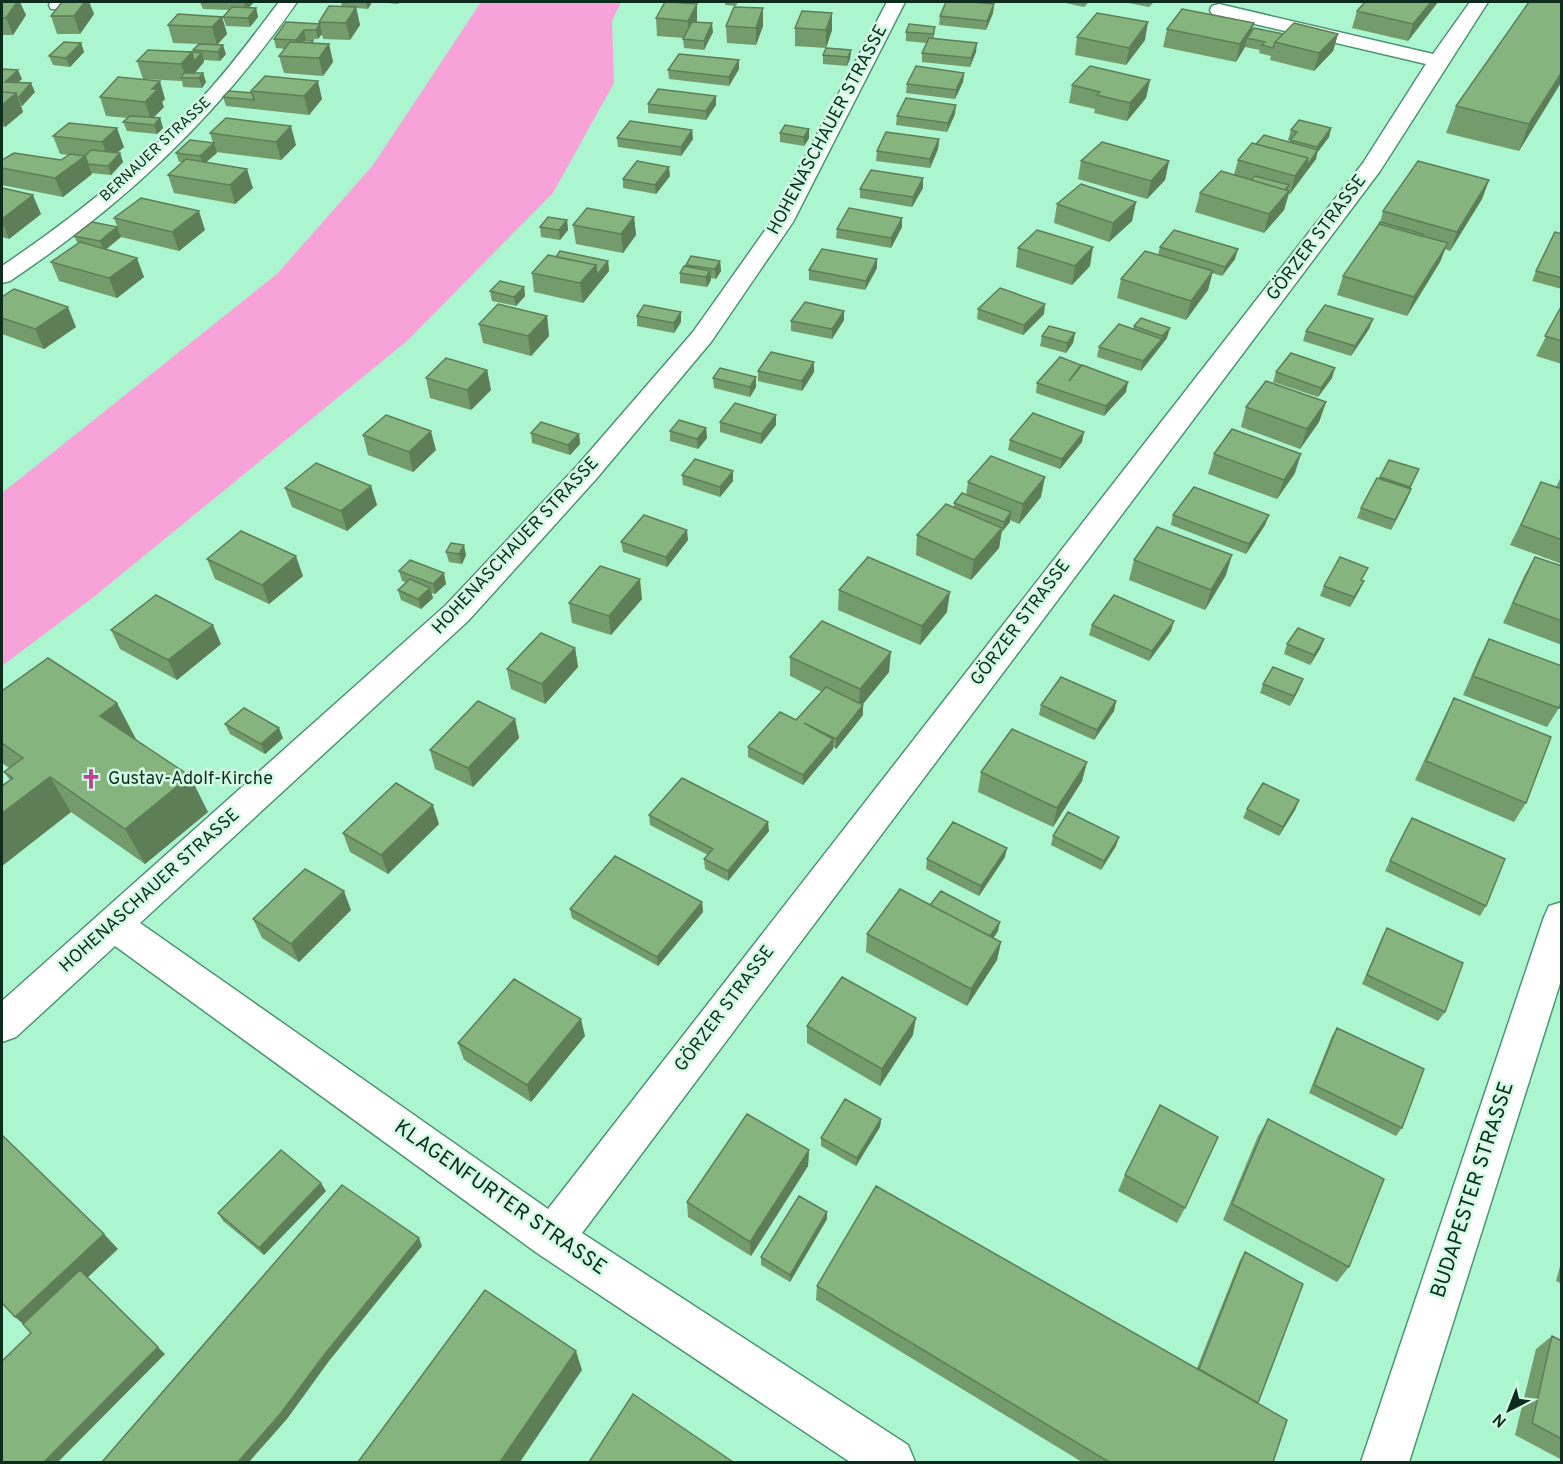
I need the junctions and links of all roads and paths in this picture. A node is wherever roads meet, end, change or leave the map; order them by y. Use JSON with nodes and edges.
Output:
{"nodes":[{"id":1,"x":288,"y":2,"type":"edge"},
{"id":2,"x":896,"y":2,"type":"edge"},
{"id":3,"x":1479,"y":2,"type":"edge"},
{"id":4,"x":1219,"y":10,"type":"dead end"},
{"id":5,"x":1438,"y":61,"type":"junction"},
{"id":6,"x":2,"y":276,"type":"edge"},
{"id":7,"x":115,"y":925,"type":"junction"},
{"id":8,"x":1558,"y":941,"type":"edge"},
{"id":9,"x":2,"y":1025,"type":"edge"},
{"id":10,"x":552,"y":1238,"type":"junction"},
{"id":11,"x":891,"y":1462,"type":"edge"},
{"id":12,"x":1385,"y":1462,"type":"edge"}],
"edges":[{"from":1,"to":6,"type":"street","name":"BERNAUER STRASSE"},
{"from":2,"to":7,"type":"street","name":"HOHENASCHAUER STRASSE"},
{"from":3,"to":5,"type":"street","name":"GÖRZER STRASSE"},
{"from":4,"to":5,"type":"street"},
{"from":5,"to":10,"type":"street","name":"GÖRZER STRASSE"},
{"from":7,"to":9,"type":"street","name":"HOHENASCHAUER STRASSE"},
{"from":7,"to":10,"type":"street","name":"KLAGENFURTER STRASSE"},
{"from":8,"to":12,"type":"street","name":"BUDAPESTER STRASSE"},
{"from":10,"to":11,"type":"street","name":"KLAGENFURTER STRASSE"}]}
